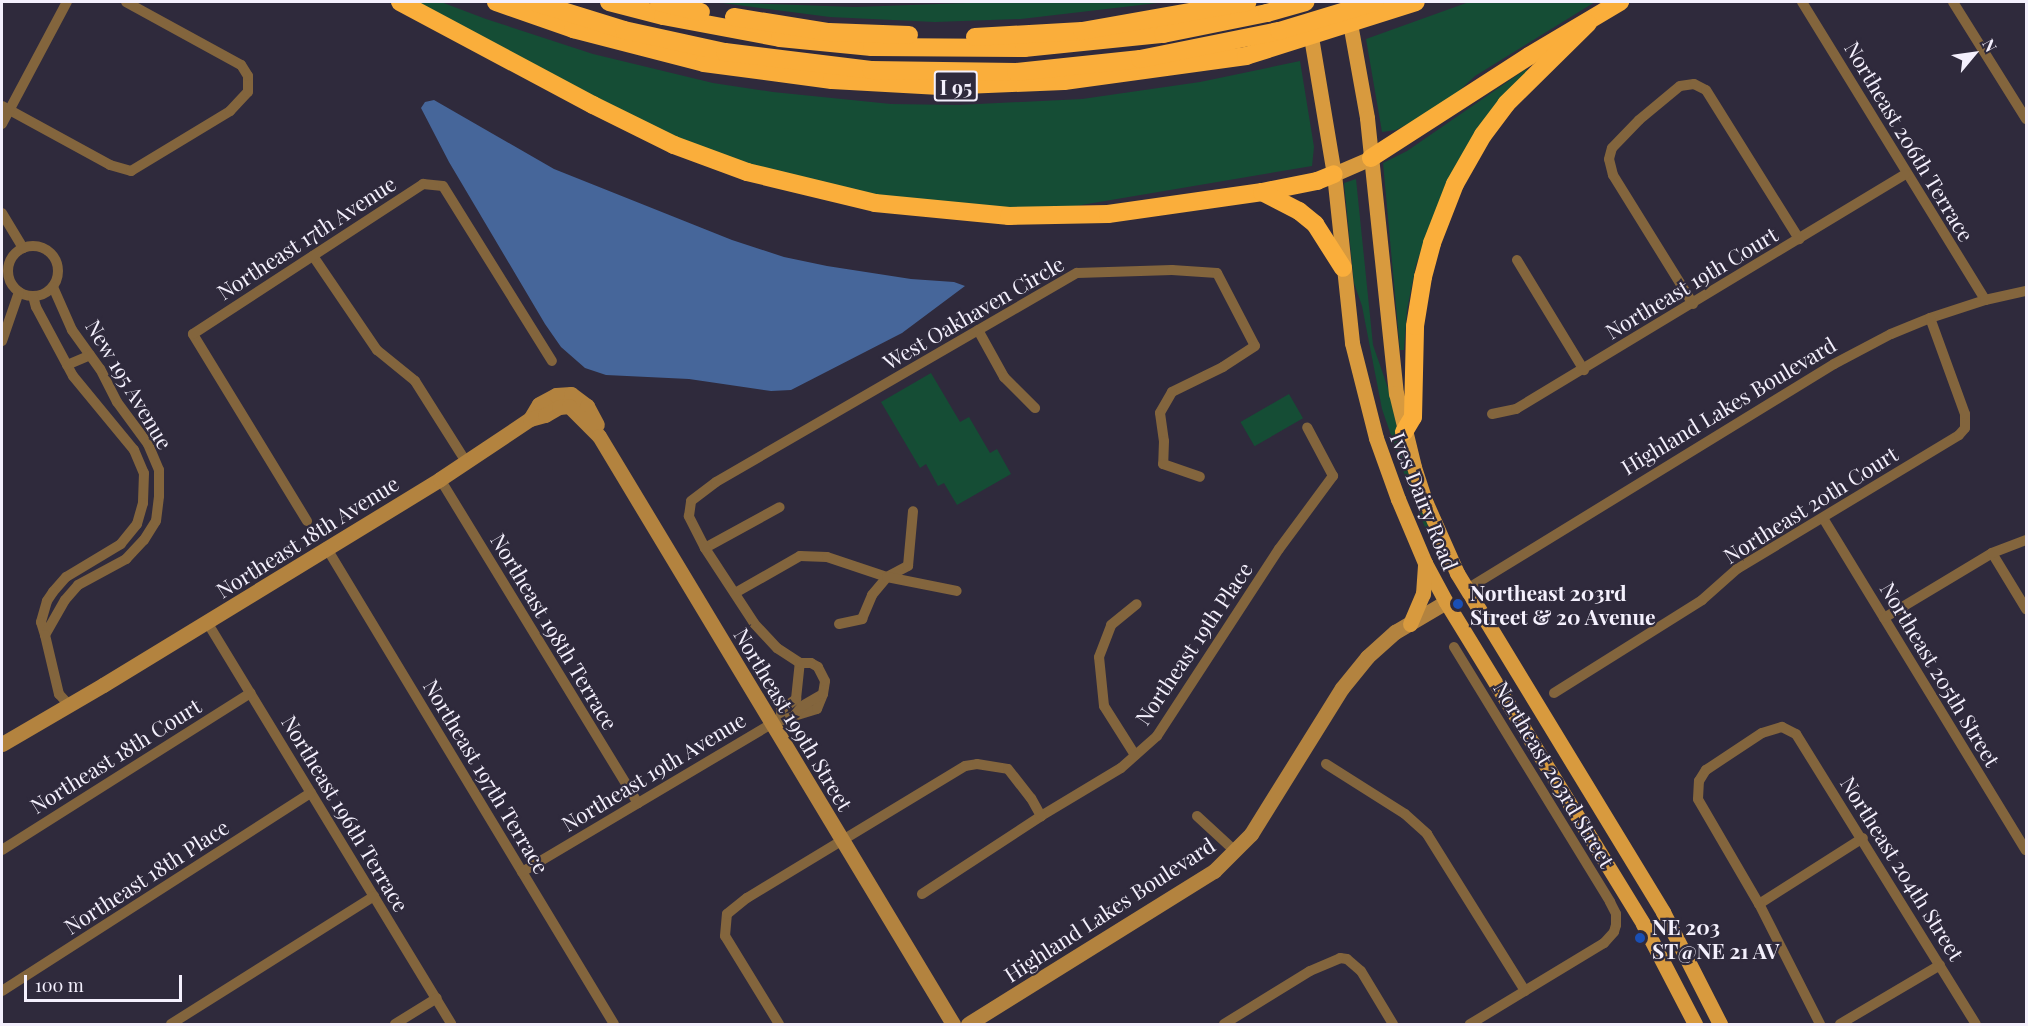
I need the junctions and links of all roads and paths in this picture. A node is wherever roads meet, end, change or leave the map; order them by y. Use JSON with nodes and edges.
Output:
{"nodes":[{"id":1,"x":67,"y":2,"type":"edge"},
{"id":2,"x":126,"y":2,"type":"edge"},
{"id":3,"x":400,"y":2,"type":"edge"},
{"id":4,"x":496,"y":2,"type":"edge"},
{"id":5,"x":534,"y":2,"type":"edge"},
{"id":6,"x":609,"y":2,"type":"edge"},
{"id":7,"x":659,"y":2,"type":"edge"},
{"id":8,"x":1247,"y":2,"type":"edge"},
{"id":9,"x":1305,"y":2,"type":"edge"},
{"id":10,"x":1346,"y":2,"type":"edge"},
{"id":11,"x":1375,"y":2,"type":"edge"},
{"id":12,"x":1416,"y":2,"type":"edge"},
{"id":13,"x":1620,"y":2,"type":"edge"},
{"id":14,"x":1802,"y":2,"type":"edge"},
{"id":15,"x":1953,"y":2,"type":"edge"},
{"id":16,"x":1588,"y":23,"type":"junction"},
{"id":17,"x":5,"y":108,"type":"edge"},
{"id":18,"x":2026,"y":119,"type":"edge"},
{"id":19,"x":2,"y":124,"type":"edge"},
{"id":20,"x":1371,"y":158,"type":"junction"},
{"id":21,"x":1334,"y":174,"type":"junction"},
{"id":22,"x":1906,"y":174,"type":"junction"},
{"id":23,"x":1262,"y":192,"type":"junction"},
{"id":24,"x":2,"y":213,"type":"edge"},
{"id":25,"x":1799,"y":239,"type":"junction"},
{"id":26,"x":23,"y":248,"type":"junction"},
{"id":27,"x":313,"y":256,"type":"junction"},
{"id":28,"x":1517,"y":260,"type":"dead end"},
{"id":29,"x":1343,"y":268,"type":"junction"},
{"id":30,"x":53,"y":287,"type":"junction"},
{"id":31,"x":2026,"y":291,"type":"edge"},
{"id":32,"x":19,"y":292,"type":"junction"},
{"id":33,"x":33,"y":296,"type":"junction"},
{"id":34,"x":1985,"y":300,"type":"junction"},
{"id":35,"x":1693,"y":304,"type":"junction"},
{"id":36,"x":1930,"y":318,"type":"junction"},
{"id":37,"x":978,"y":330,"type":"junction"},
{"id":38,"x":2,"y":341,"type":"edge"},
{"id":39,"x":90,"y":355,"type":"junction"},
{"id":40,"x":552,"y":361,"type":"dead end"},
{"id":41,"x":67,"y":365,"type":"junction"},
{"id":42,"x":1584,"y":370,"type":"junction"},
{"id":43,"x":1035,"y":408,"type":"dead end"},
{"id":44,"x":1492,"y":414,"type":"dead end"},
{"id":45,"x":1307,"y":427,"type":"dead end"},
{"id":46,"x":1404,"y":432,"type":"junction"},
{"id":47,"x":599,"y":436,"type":"joint"},
{"id":48,"x":465,"y":460,"type":"junction"},
{"id":49,"x":1200,"y":477,"type":"dead end"},
{"id":50,"x":440,"y":479,"type":"junction"},
{"id":51,"x":780,"y":507,"type":"dead end"},
{"id":52,"x":913,"y":511,"type":"dead end"},
{"id":53,"x":1823,"y":518,"type":"junction"},
{"id":54,"x":307,"y":521,"type":"dead end"},
{"id":55,"x":2026,"y":540,"type":"edge"},
{"id":56,"x":326,"y":547,"type":"junction"},
{"id":57,"x":705,"y":548,"type":"junction"},
{"id":58,"x":1992,"y":553,"type":"junction"},
{"id":59,"x":1425,"y":563,"type":"junction"},
{"id":60,"x":887,"y":578,"type":"junction"},
{"id":61,"x":1467,"y":589,"type":"junction"},
{"id":62,"x":957,"y":591,"type":"dead end"},
{"id":63,"x":735,"y":594,"type":"junction"},
{"id":64,"x":1446,"y":602,"type":"junction"},
{"id":65,"x":1137,"y":604,"type":"dead end"},
{"id":66,"x":2026,"y":609,"type":"edge"},
{"id":67,"x":1884,"y":618,"type":"junction"},
{"id":68,"x":207,"y":622,"type":"junction"},
{"id":69,"x":839,"y":624,"type":"dead end"},
{"id":70,"x":1410,"y":624,"type":"junction"},
{"id":71,"x":45,"y":635,"type":"junction"},
{"id":72,"x":1454,"y":647,"type":"dead end"},
{"id":73,"x":800,"y":663,"type":"junction"},
{"id":74,"x":104,"y":685,"type":"junction"},
{"id":75,"x":250,"y":693,"type":"junction"},
{"id":76,"x":1554,"y":693,"type":"dead end"},
{"id":77,"x":69,"y":705,"type":"junction"},
{"id":78,"x":777,"y":720,"type":"junction"},
{"id":79,"x":2,"y":744,"type":"edge"},
{"id":80,"x":1135,"y":754,"type":"junction"},
{"id":81,"x":2,"y":756,"type":"edge"},
{"id":82,"x":1326,"y":764,"type":"dead end"},
{"id":83,"x":311,"y":794,"type":"junction"},
{"id":84,"x":638,"y":803,"type":"junction"},
{"id":85,"x":1041,"y":816,"type":"junction"},
{"id":86,"x":1197,"y":816,"type":"dead end"},
{"id":87,"x":1863,"y":838,"type":"junction"},
{"id":88,"x":842,"y":841,"type":"junction"},
{"id":89,"x":2,"y":850,"type":"edge"},
{"id":90,"x":2026,"y":850,"type":"edge"},
{"id":91,"x":1235,"y":851,"type":"junction"},
{"id":92,"x":522,"y":872,"type":"junction"},
{"id":93,"x":922,"y":894,"type":"dead end"},
{"id":94,"x":374,"y":896,"type":"junction"},
{"id":95,"x":1759,"y":904,"type":"junction"},
{"id":96,"x":1940,"y":965,"type":"junction"},
{"id":97,"x":2,"y":991,"type":"edge"},
{"id":98,"x":1525,"y":992,"type":"junction"},
{"id":99,"x":436,"y":999,"type":"junction"},
{"id":100,"x":171,"y":1024,"type":"edge"},
{"id":101,"x":395,"y":1024,"type":"edge"},
{"id":102,"x":451,"y":1024,"type":"edge"},
{"id":103,"x":614,"y":1024,"type":"edge"},
{"id":104,"x":779,"y":1024,"type":"edge"},
{"id":105,"x":953,"y":1024,"type":"edge"},
{"id":106,"x":968,"y":1024,"type":"edge"},
{"id":107,"x":1224,"y":1024,"type":"edge"},
{"id":108,"x":1393,"y":1024,"type":"edge"},
{"id":109,"x":1470,"y":1024,"type":"edge"},
{"id":110,"x":1695,"y":1024,"type":"edge"},
{"id":111,"x":1720,"y":1024,"type":"edge"},
{"id":112,"x":1820,"y":1024,"type":"edge"},
{"id":113,"x":1840,"y":1024,"type":"edge"},
{"id":114,"x":1976,"y":1024,"type":"edge"}],
"edges":[{"from":1,"to":17,"type":"street"},
{"from":2,"to":17,"type":"street"},
{"from":3,"to":23,"type":"highway"},
{"from":4,"to":12,"type":"highway","number":"I 95"},
{"from":5,"to":11,"type":"highway"},
{"from":6,"to":9,"type":"highway"},
{"from":7,"to":8,"type":"highway","number":"I 95"},
{"from":9,"to":21,"type":"main road","name":"Ives Dairy Road"},
{"from":10,"to":20,"type":"main road","name":"Ives Dairy Road"},
{"from":13,"to":16,"type":"highway"},
{"from":14,"to":22,"type":"street","name":"Northeast 206th Terrace"},
{"from":15,"to":18,"type":"street"},
{"from":16,"to":20,"type":"highway"},
{"from":16,"to":46,"type":"highway"},
{"from":17,"to":19,"type":"street"},
{"from":20,"to":21,"type":"main road"},
{"from":20,"to":46,"type":"main road","name":"Ives Dairy Road"},
{"from":21,"to":23,"type":"highway"},
{"from":21,"to":29,"type":"main road","name":"Ives Dairy Road"},
{"from":22,"to":25,"type":"street","name":"Northeast 19th Court"},
{"from":22,"to":34,"type":"street","name":"Northeast 206th Terrace"},
{"from":23,"to":29,"type":"highway"},
{"from":24,"to":26,"type":"street"},
{"from":25,"to":35,"type":"street","name":"Northeast 19th Court"},
{"from":25,"to":35,"type":"street"},
{"from":26,"to":30,"type":"street"},
{"from":26,"to":32,"type":"street"},
{"from":27,"to":40,"type":"street","name":"Northeast 17th Avenue"},
{"from":27,"to":48,"type":"street"},
{"from":27,"to":54,"type":"street","name":"Northeast 17th Avenue"},
{"from":28,"to":42,"type":"street"},
{"from":29,"to":59,"type":"main road","name":"Ives Dairy Road"},
{"from":30,"to":33,"type":"street"},
{"from":30,"to":39,"type":"street","name":"New 195 Avenue"},
{"from":31,"to":34,"type":"street","name":"Highland Lakes Boulevard"},
{"from":32,"to":33,"type":"street"},
{"from":32,"to":38,"type":"street"},
{"from":33,"to":41,"type":"street","name":"New 195 Avenue"},
{"from":34,"to":36,"type":"street","name":"Highland Lakes Boulevard"},
{"from":35,"to":42,"type":"street","name":"Northeast 19th Court"},
{"from":36,"to":53,"type":"street","name":"Northeast 20th Court"},
{"from":36,"to":61,"type":"street","name":"Highland Lakes Boulevard"},
{"from":37,"to":43,"type":"street"},
{"from":37,"to":49,"type":"street","name":"West Oakhaven Circle"},
{"from":37,"to":57,"type":"street","name":"West Oakhaven Circle"},
{"from":39,"to":41,"type":"street"},
{"from":39,"to":71,"type":"street","name":"New 195 Avenue"},
{"from":41,"to":71,"type":"street","name":"New 195 Avenue"},
{"from":42,"to":44,"type":"street","name":"Northeast 19th Court"},
{"from":45,"to":80,"type":"street","name":"Northeast 19th Place"},
{"from":46,"to":61,"type":"main road","name":"Ives Dairy Road"},
{"from":47,"to":48,"type":"street","name":"Northeast 18th Avenue"},
{"from":47,"to":78,"type":"street","name":"Northeast 199th Street"},
{"from":48,"to":50,"type":"street","name":"Northeast 18th Avenue"},
{"from":50,"to":56,"type":"street","name":"Northeast 18th Avenue"},
{"from":50,"to":84,"type":"street","name":"Northeast 198th Terrace"},
{"from":51,"to":57,"type":"street"},
{"from":52,"to":60,"type":"street"},
{"from":53,"to":67,"type":"street","name":"Northeast 205th Street"},
{"from":53,"to":76,"type":"street","name":"Northeast 20th Court"},
{"from":55,"to":58,"type":"street"},
{"from":56,"to":68,"type":"street","name":"Northeast 18th Avenue"},
{"from":56,"to":92,"type":"street","name":"Northeast 197th Terrace"},
{"from":57,"to":63,"type":"street","name":"West Oakhaven Circle"},
{"from":58,"to":66,"type":"street"},
{"from":58,"to":67,"type":"street"},
{"from":59,"to":64,"type":"main road","name":"Ives Dairy Road"},
{"from":59,"to":70,"type":"main road"},
{"from":60,"to":62,"type":"street"},
{"from":60,"to":63,"type":"street"},
{"from":60,"to":69,"type":"street"},
{"from":61,"to":64,"type":"main road"},
{"from":61,"to":111,"type":"main road","name":"Ives Dairy Road"},
{"from":63,"to":73,"type":"street","name":"West Oakhaven Circle"},
{"from":64,"to":70,"type":"street","name":"Highland Lakes Boulevard"},
{"from":64,"to":110,"type":"main road","name":"Ives Dairy Road"},
{"from":65,"to":80,"type":"street"},
{"from":67,"to":90,"type":"street","name":"Northeast 205th Street"},
{"from":68,"to":74,"type":"street","name":"Northeast 18th Avenue"},
{"from":68,"to":75,"type":"street","name":"Northeast 196th Terrace"},
{"from":70,"to":91,"type":"street","name":"Highland Lakes Boulevard"},
{"from":71,"to":77,"type":"street","name":"New 195 Avenue"},
{"from":72,"to":98,"type":"street","name":"Northeast 203rd Street"},
{"from":73,"to":78,"type":"street"},
{"from":73,"to":78,"type":"street","name":"West Oakhaven Circle"},
{"from":74,"to":77,"type":"street","name":"Northeast 18th Avenue"},
{"from":74,"to":81,"type":"street","name":"Northeast 18th Avenue"},
{"from":75,"to":83,"type":"street","name":"Northeast 196th Terrace"},
{"from":75,"to":89,"type":"street","name":"Northeast 18th Court"},
{"from":77,"to":79,"type":"street","name":"Northeast 18th Avenue"},
{"from":78,"to":84,"type":"street","name":"Northeast 19th Avenue"},
{"from":78,"to":88,"type":"street","name":"Northeast 199th Street"},
{"from":80,"to":85,"type":"street","name":"Northeast 19th Place"},
{"from":82,"to":98,"type":"street"},
{"from":83,"to":94,"type":"street","name":"Northeast 196th Terrace"},
{"from":83,"to":97,"type":"street","name":"Northeast 18th Place"},
{"from":84,"to":92,"type":"street","name":"Northeast 19th Avenue"},
{"from":85,"to":88,"type":"street"},
{"from":85,"to":93,"type":"street","name":"Northeast 19th Place"},
{"from":86,"to":91,"type":"street"},
{"from":87,"to":95,"type":"street"},
{"from":87,"to":95,"type":"street","name":"Northeast 204th Street"},
{"from":87,"to":96,"type":"street","name":"Northeast 204th Street"},
{"from":88,"to":104,"type":"street"},
{"from":88,"to":105,"type":"street","name":"Northeast 199th Street"},
{"from":91,"to":106,"type":"street","name":"Highland Lakes Boulevard"},
{"from":92,"to":103,"type":"street","name":"Northeast 197th Terrace"},
{"from":94,"to":99,"type":"street","name":"Northeast 196th Terrace"},
{"from":94,"to":100,"type":"street"},
{"from":95,"to":112,"type":"street"},
{"from":96,"to":113,"type":"street"},
{"from":96,"to":114,"type":"street","name":"Northeast 204th Street"},
{"from":98,"to":109,"type":"street"},
{"from":99,"to":101,"type":"street"},
{"from":99,"to":102,"type":"street","name":"Northeast 196th Terrace"},
{"from":107,"to":108,"type":"street"}]}
